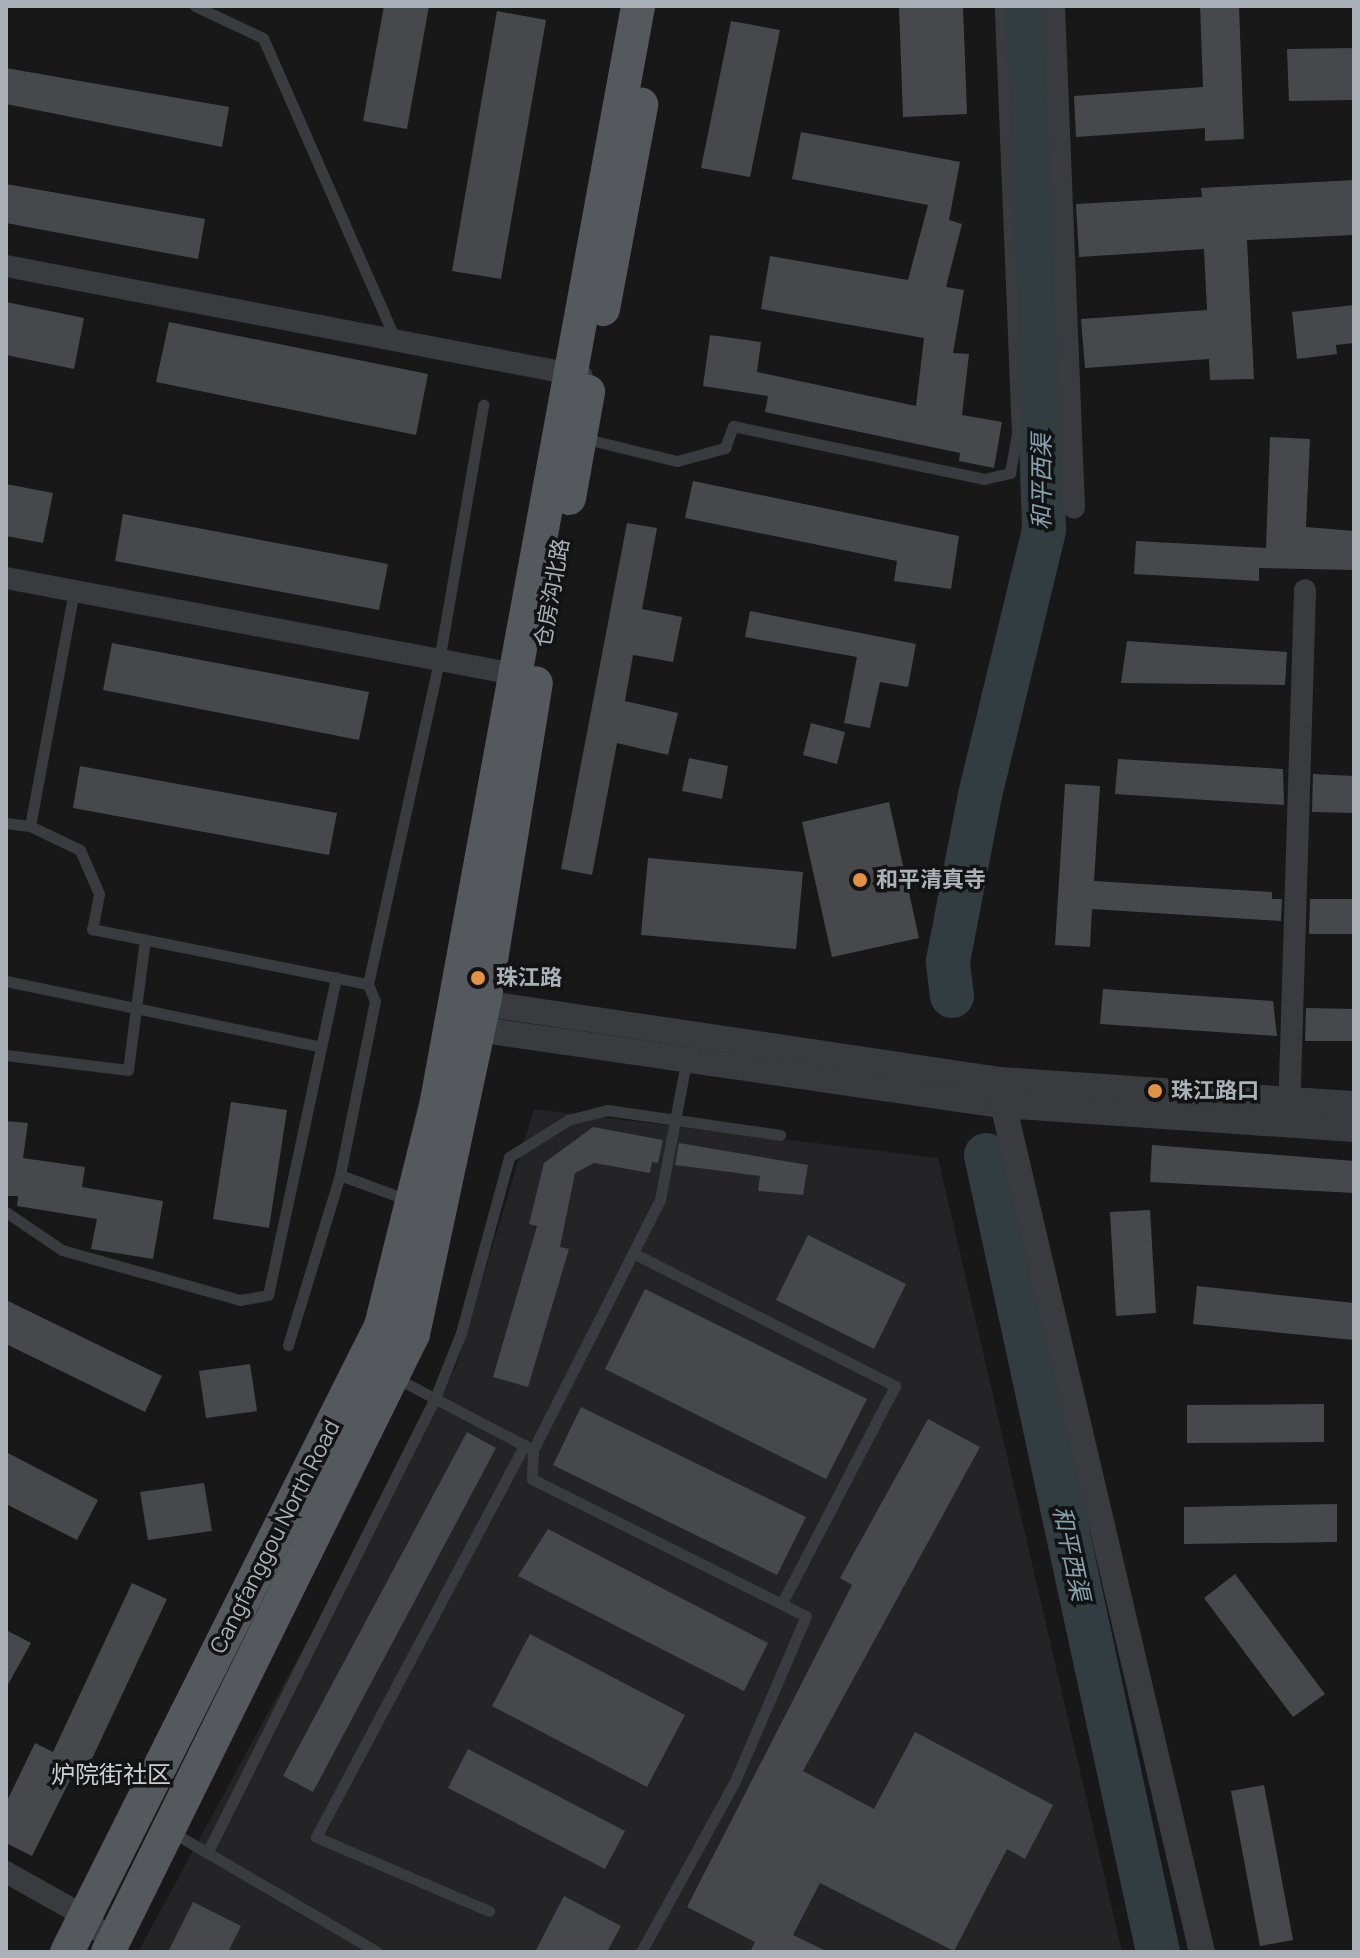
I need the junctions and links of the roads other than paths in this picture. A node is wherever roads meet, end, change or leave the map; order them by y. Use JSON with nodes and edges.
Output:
{"nodes":[{"id":1,"x":195,"y":6,"type":"edge"},
{"id":2,"x":638,"y":6,"type":"edge"},
{"id":3,"x":660,"y":6,"type":"edge"},
{"id":4,"x":1000,"y":6,"type":"edge"},
{"id":5,"x":1054,"y":6,"type":"edge"},
{"id":6,"x":6,"y":266,"type":"edge"},
{"id":7,"x":395,"y":339,"type":"junction"},
{"id":8,"x":580,"y":375,"type":"junction"},
{"id":9,"x":483,"y":405,"type":"dead end"},
{"id":10,"x":580,"y":438,"type":"junction"},
{"id":11,"x":1074,"y":508,"type":"dead end"},
{"id":12,"x":6,"y":578,"type":"edge"},
{"id":13,"x":1305,"y":590,"type":"dead end"},
{"id":14,"x":74,"y":591,"type":"junction"},
{"id":15,"x":439,"y":661,"type":"junction"},
{"id":16,"x":514,"y":674,"type":"junction"},
{"id":17,"x":6,"y":823,"type":"edge"},
{"id":18,"x":30,"y":826,"type":"junction"},
{"id":19,"x":145,"y":939,"type":"junction"},
{"id":20,"x":336,"y":977,"type":"junction"},
{"id":21,"x":6,"y":981,"type":"edge"},
{"id":22,"x":368,"y":984,"type":"junction"},
{"id":23,"x":136,"y":1008,"type":"junction"},
{"id":24,"x":467,"y":1014,"type":"junction"},
{"id":25,"x":321,"y":1047,"type":"junction"},
{"id":26,"x":6,"y":1055,"type":"edge"},
{"id":27,"x":686,"y":1062,"type":"junction"},
{"id":28,"x":1000,"y":1092,"type":"junction"},
{"id":29,"x":1354,"y":1104,"type":"edge"},
{"id":30,"x":1289,"y":1112,"type":"junction"},
{"id":31,"x":676,"y":1121,"type":"junction"},
{"id":32,"x":1354,"y":1129,"type":"edge"},
{"id":33,"x":780,"y":1135,"type":"dead end"},
{"id":34,"x":340,"y":1175,"type":"junction"},
{"id":35,"x":412,"y":1201,"type":"junction"},
{"id":36,"x":6,"y":1212,"type":"edge"},
{"id":37,"x":635,"y":1254,"type":"junction"},
{"id":38,"x":288,"y":1345,"type":"dead end"},
{"id":39,"x":393,"y":1377,"type":"junction"},
{"id":40,"x":435,"y":1398,"type":"junction"},
{"id":41,"x":529,"y":1448,"type":"junction"},
{"id":42,"x":782,"y":1603,"type":"junction"},
{"id":43,"x":168,"y":1829,"type":"junction"},
{"id":44,"x":207,"y":1853,"type":"junction"},
{"id":45,"x":6,"y":1872,"type":"edge"},
{"id":46,"x":489,"y":1911,"type":"dead end"},
{"id":47,"x":84,"y":1916,"type":"junction"},
{"id":48,"x":110,"y":1947,"type":"edge"},
{"id":49,"x":67,"y":1952,"type":"edge"},
{"id":50,"x":377,"y":1952,"type":"edge"},
{"id":51,"x":641,"y":1952,"type":"edge"},
{"id":52,"x":1202,"y":1952,"type":"edge"}],
"edges":[{"from":1,"to":7,"type":"lane"},
{"from":2,"to":8,"type":"main road","name":"仓房沟北路"},
{"from":3,"to":8,"type":"main road","name":"仓房沟北路"},
{"from":4,"to":10,"type":"lane"},
{"from":5,"to":11,"type":"street"},
{"from":6,"to":7,"type":"street"},
{"from":7,"to":8,"type":"street"},
{"from":8,"to":10,"type":"main road","name":"仓房沟北路"},
{"from":8,"to":16,"type":"main road","name":"仓房沟北路"},
{"from":9,"to":15,"type":"lane"},
{"from":10,"to":24,"type":"main road","name":"仓房沟北路"},
{"from":12,"to":14,"type":"street"},
{"from":13,"to":30,"type":"street"},
{"from":14,"to":15,"type":"street"},
{"from":14,"to":18,"type":"lane"},
{"from":15,"to":16,"type":"street"},
{"from":15,"to":22,"type":"lane"},
{"from":16,"to":24,"type":"main road","name":"仓房沟北路"},
{"from":17,"to":18,"type":"lane"},
{"from":18,"to":19,"type":"lane"},
{"from":19,"to":20,"type":"lane"},
{"from":19,"to":23,"type":"lane"},
{"from":20,"to":22,"type":"lane"},
{"from":20,"to":25,"type":"lane"},
{"from":21,"to":23,"type":"lane"},
{"from":22,"to":34,"type":"lane"},
{"from":23,"to":25,"type":"lane"},
{"from":23,"to":26,"type":"lane"},
{"from":24,"to":27,"type":"street"},
{"from":24,"to":28,"type":"street"},
{"from":24,"to":35,"type":"main road","name":"仓房沟北路"},
{"from":24,"to":39,"type":"main road","name":"Cangfanggou North Road"},
{"from":25,"to":36,"type":"lane"},
{"from":27,"to":28,"type":"street"},
{"from":27,"to":31,"type":"lane"},
{"from":28,"to":30,"type":"street"},
{"from":28,"to":52,"type":"street"},
{"from":29,"to":30,"type":"street"},
{"from":30,"to":32,"type":"street"},
{"from":31,"to":33,"type":"lane"},
{"from":31,"to":37,"type":"lane"},
{"from":31,"to":40,"type":"lane"},
{"from":34,"to":35,"type":"lane"},
{"from":34,"to":38,"type":"lane"},
{"from":35,"to":47,"type":"main road","name":"Cangfanggou North Road"},
{"from":37,"to":41,"type":"lane"},
{"from":37,"to":42,"type":"lane"},
{"from":39,"to":40,"type":"lane"},
{"from":39,"to":43,"type":"main road","name":"Cangfanggou North Road"},
{"from":40,"to":41,"type":"lane"},
{"from":40,"to":44,"type":"lane"},
{"from":41,"to":42,"type":"lane"},
{"from":41,"to":46,"type":"lane"},
{"from":42,"to":51,"type":"lane"},
{"from":43,"to":44,"type":"lane"},
{"from":43,"to":48,"type":"main road","name":"Cangfanggou North Road"},
{"from":44,"to":50,"type":"lane"},
{"from":45,"to":47,"type":"street"},
{"from":47,"to":48,"type":"street"},
{"from":47,"to":49,"type":"main road","name":"Cangfanggou North Road"}]}
